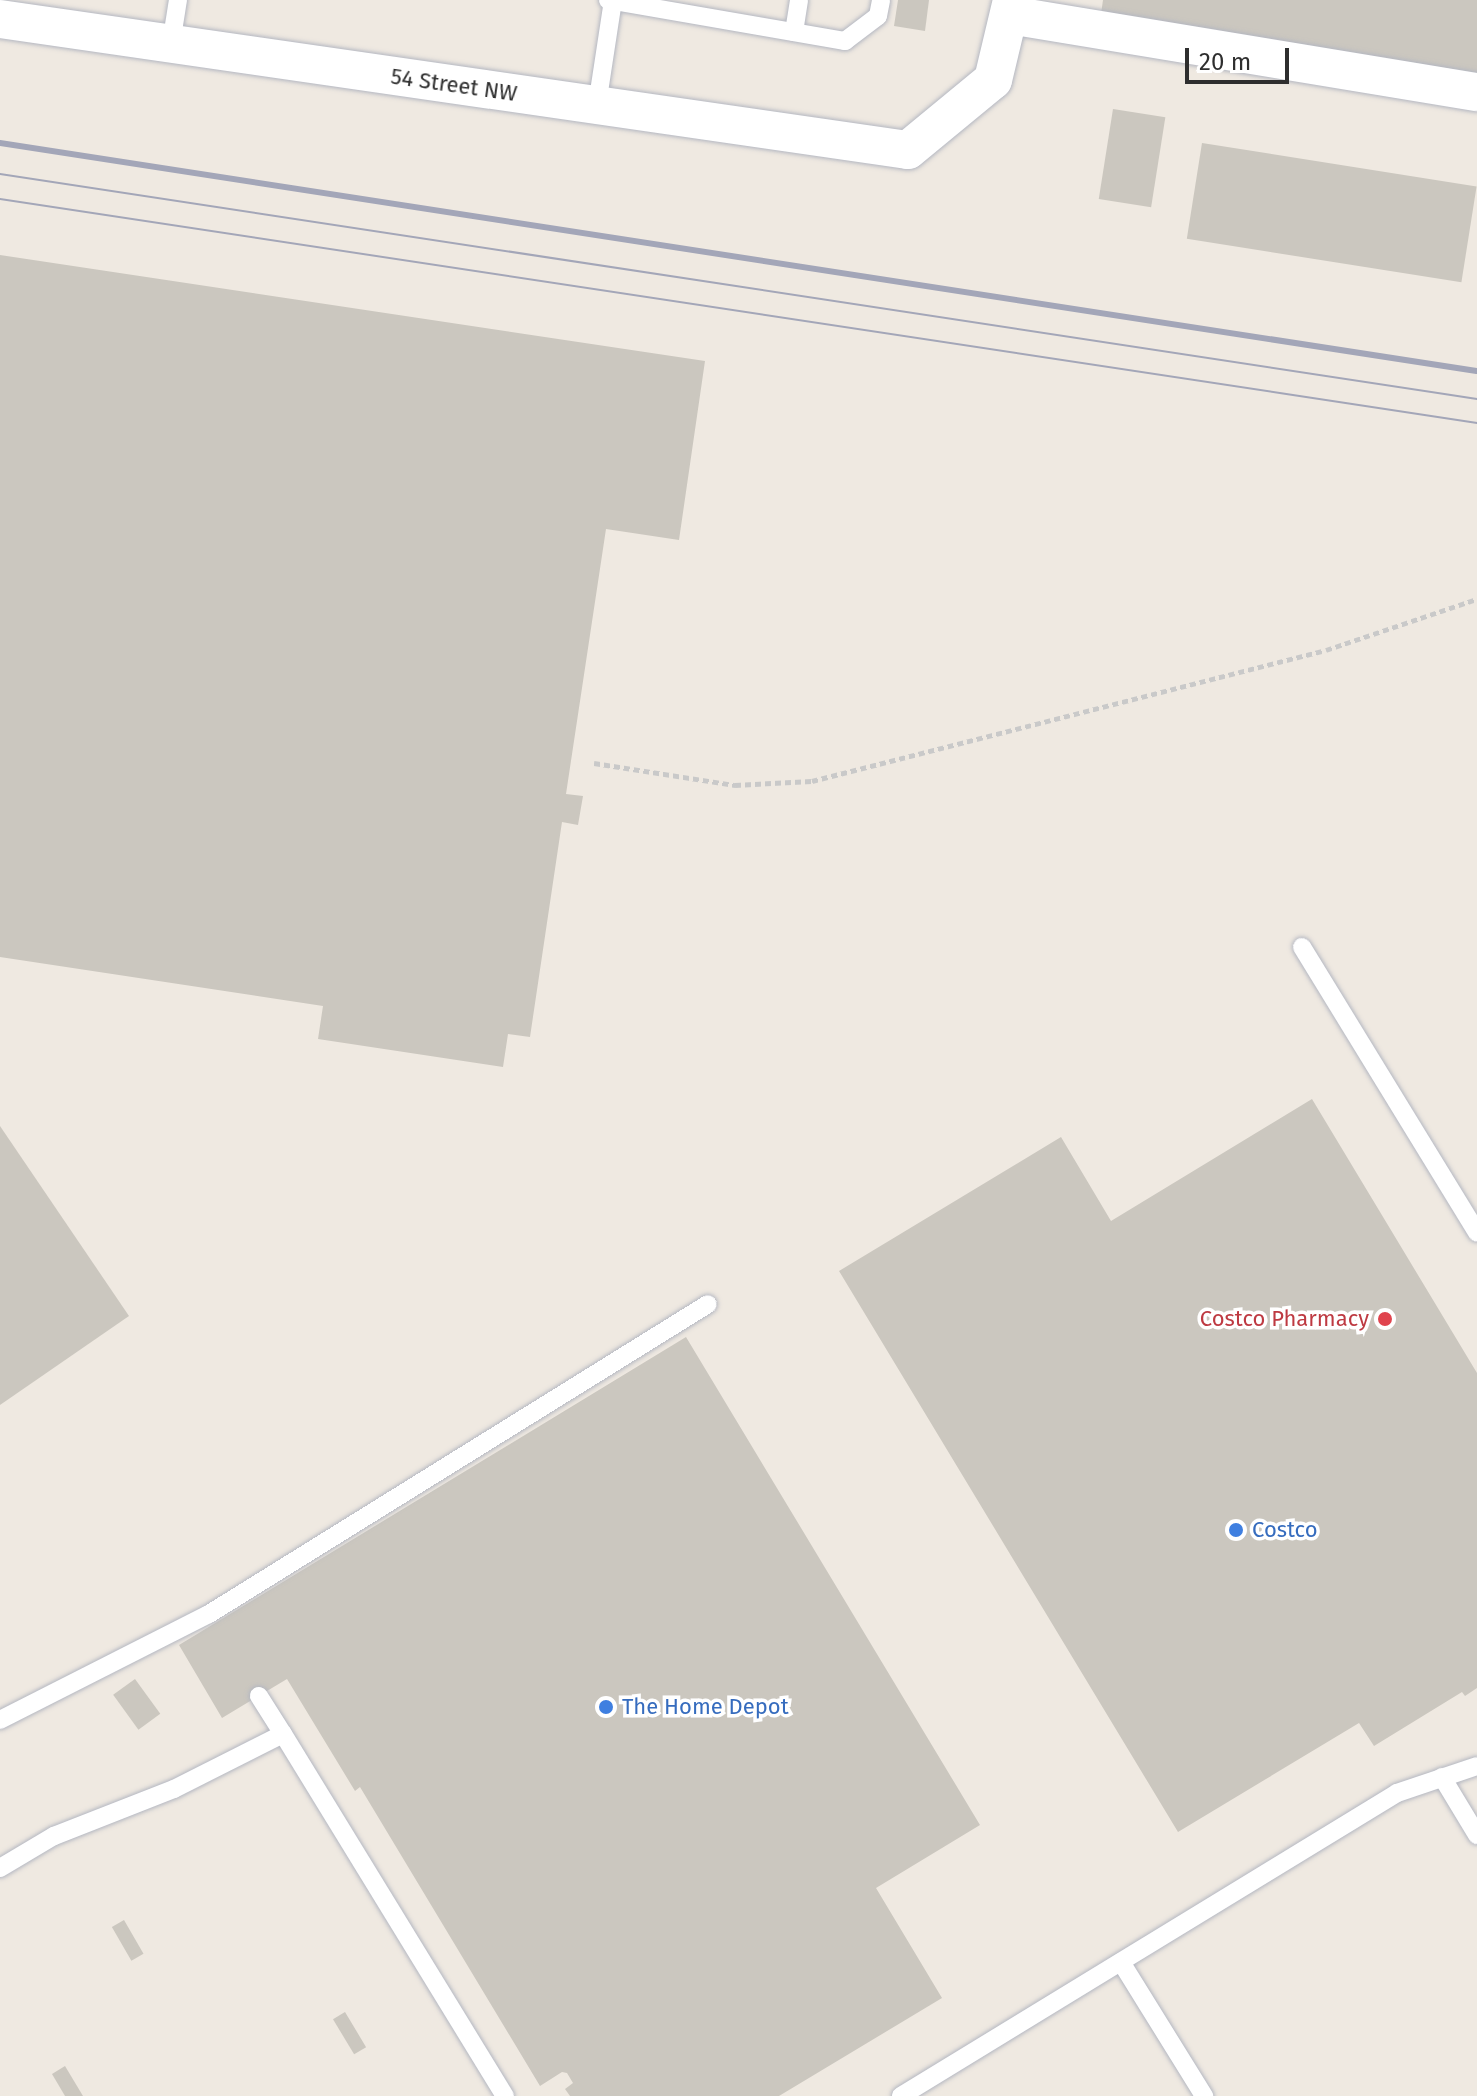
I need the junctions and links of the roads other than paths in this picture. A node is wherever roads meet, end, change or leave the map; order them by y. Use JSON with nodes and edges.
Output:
{"nodes":[{"id":1,"x":178,"y":0,"type":"edge"},
{"id":2,"x":610,"y":0,"type":"edge"},
{"id":3,"x":799,"y":0,"type":"edge"},
{"id":4,"x":881,"y":0,"type":"edge"},
{"id":5,"x":637,"y":2,"type":"edge"},
{"id":6,"x":1011,"y":8,"type":"edge"},
{"id":7,"x":716,"y":9,"type":"edge"},
{"id":8,"x":0,"y":19,"type":"edge"},
{"id":9,"x":794,"y":32,"type":"junction"},
{"id":10,"x":171,"y":44,"type":"junction"},
{"id":11,"x":1477,"y":92,"type":"edge"},
{"id":12,"x":597,"y":105,"type":"junction"},
{"id":13,"x":1302,"y":947,"type":"dead end"},
{"id":14,"x":1477,"y":1233,"type":"edge"},
{"id":15,"x":708,"y":1304,"type":"dead end"},
{"id":16,"x":259,"y":1696,"type":"dead end"},
{"id":17,"x":0,"y":1720,"type":"edge"},
{"id":18,"x":283,"y":1734,"type":"junction"},
{"id":19,"x":1477,"y":1766,"type":"edge"},
{"id":20,"x":1442,"y":1777,"type":"junction"},
{"id":21,"x":1477,"y":1835,"type":"edge"},
{"id":22,"x":0,"y":1868,"type":"edge"},
{"id":23,"x":1121,"y":1962,"type":"junction"},
{"id":24,"x":505,"y":2096,"type":"edge"},
{"id":25,"x":901,"y":2096,"type":"edge"},
{"id":26,"x":1204,"y":2096,"type":"edge"}],
"edges":[{"from":1,"to":10,"type":"lane"},
{"from":2,"to":5,"type":"lane"},
{"from":2,"to":12,"type":"lane"},
{"from":3,"to":9,"type":"lane"},
{"from":4,"to":9,"type":"lane"},
{"from":5,"to":7,"type":"lane"},
{"from":6,"to":11,"type":"street"},
{"from":6,"to":12,"type":"street","name":"54 Street NW"},
{"from":7,"to":9,"type":"lane"},
{"from":8,"to":10,"type":"street","name":"54 Street NW"},
{"from":10,"to":12,"type":"street","name":"54 Street NW"},
{"from":13,"to":14,"type":"lane"},
{"from":15,"to":17,"type":"lane"},
{"from":16,"to":18,"type":"lane"},
{"from":18,"to":22,"type":"lane"},
{"from":18,"to":24,"type":"lane"},
{"from":19,"to":20,"type":"lane"},
{"from":20,"to":21,"type":"lane"},
{"from":20,"to":23,"type":"lane"},
{"from":23,"to":25,"type":"lane"},
{"from":23,"to":26,"type":"lane"}]}
